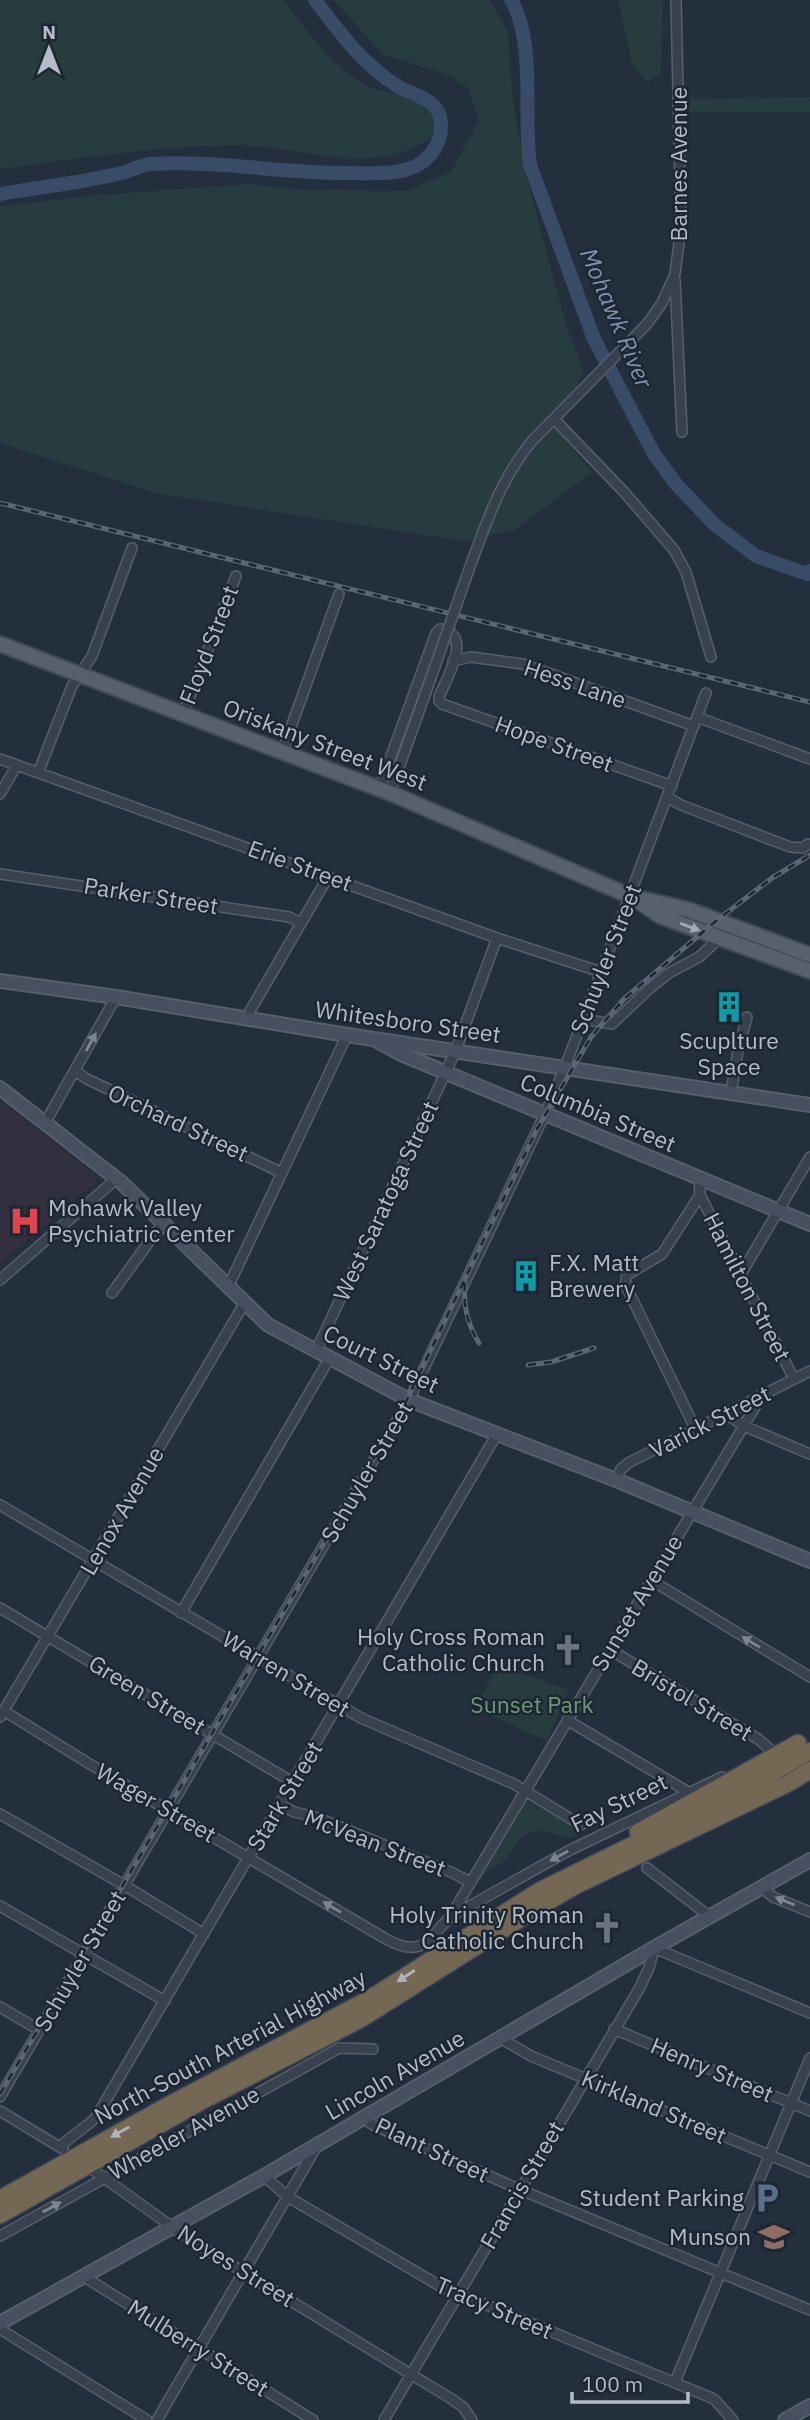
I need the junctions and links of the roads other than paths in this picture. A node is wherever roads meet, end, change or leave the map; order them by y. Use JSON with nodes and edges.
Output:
{"nodes":[{"id":1,"x":677,"y":0,"type":"edge"},
{"id":2,"x":675,"y":274,"type":"junction"},
{"id":3,"x":554,"y":419,"type":"junction"},
{"id":4,"x":682,"y":432,"type":"dead end"},
{"id":5,"x":132,"y":548,"type":"dead end"},
{"id":6,"x":236,"y":576,"type":"dead end"},
{"id":7,"x":339,"y":594,"type":"dead end"},
{"id":8,"x":0,"y":644,"type":"edge"},
{"id":9,"x":712,"y":657,"type":"dead end"},
{"id":10,"x":453,"y":661,"type":"junction"},
{"id":11,"x":79,"y":676,"type":"junction"},
{"id":12,"x":706,"y":693,"type":"dead end"},
{"id":13,"x":183,"y":715,"type":"junction"},
{"id":14,"x":696,"y":722,"type":"junction"},
{"id":15,"x":282,"y":752,"type":"junction"},
{"id":16,"x":0,"y":759,"type":"edge"},
{"id":17,"x":810,"y":760,"type":"edge"},
{"id":18,"x":17,"y":765,"type":"junction"},
{"id":19,"x":38,"y":773,"type":"junction"},
{"id":20,"x":672,"y":786,"type":"junction"},
{"id":21,"x":384,"y":791,"type":"junction"},
{"id":22,"x":0,"y":794,"type":"edge"},
{"id":23,"x":668,"y":798,"type":"junction"},
{"id":24,"x":808,"y":844,"type":"dead end"},
{"id":25,"x":0,"y":873,"type":"edge"},
{"id":26,"x":328,"y":877,"type":"junction"},
{"id":27,"x":630,"y":896,"type":"junction"},
{"id":28,"x":301,"y":923,"type":"junction"},
{"id":29,"x":497,"y":938,"type":"junction"},
{"id":30,"x":720,"y":938,"type":"junction"},
{"id":31,"x":810,"y":955,"type":"edge"},
{"id":32,"x":810,"y":971,"type":"edge"},
{"id":33,"x":601,"y":972,"type":"junction"},
{"id":34,"x":0,"y":981,"type":"edge"},
{"id":35,"x":116,"y":997,"type":"junction"},
{"id":36,"x":747,"y":1017,"type":"dead end"},
{"id":37,"x":247,"y":1019,"type":"junction"},
{"id":38,"x":584,"y":1019,"type":"junction"},
{"id":39,"x":347,"y":1035,"type":"junction"},
{"id":40,"x":371,"y":1038,"type":"junction"},
{"id":41,"x":456,"y":1050,"type":"junction"},
{"id":42,"x":565,"y":1067,"type":"junction"},
{"id":43,"x":75,"y":1071,"type":"junction"},
{"id":44,"x":446,"y":1073,"type":"junction"},
{"id":45,"x":0,"y":1088,"type":"edge"},
{"id":46,"x":731,"y":1092,"type":"junction"},
{"id":47,"x":810,"y":1105,"type":"edge"},
{"id":48,"x":545,"y":1114,"type":"junction"},
{"id":49,"x":45,"y":1123,"type":"junction"},
{"id":50,"x":810,"y":1157,"type":"edge"},
{"id":51,"x":282,"y":1173,"type":"junction"},
{"id":52,"x":699,"y":1177,"type":"junction"},
{"id":53,"x":116,"y":1179,"type":"junction"},
{"id":54,"x":700,"y":1195,"type":"junction"},
{"id":55,"x":779,"y":1211,"type":"junction"},
{"id":56,"x":162,"y":1224,"type":"junction"},
{"id":57,"x":810,"y":1224,"type":"edge"},
{"id":58,"x":741,"y":1274,"type":"junction"},
{"id":59,"x":0,"y":1280,"type":"edge"},
{"id":60,"x":228,"y":1287,"type":"junction"},
{"id":61,"x":112,"y":1293,"type":"dead end"},
{"id":62,"x":244,"y":1304,"type":"junction"},
{"id":63,"x":316,"y":1351,"type":"junction"},
{"id":64,"x":329,"y":1359,"type":"junction"},
{"id":65,"x":810,"y":1371,"type":"edge"},
{"id":66,"x":794,"y":1380,"type":"junction"},
{"id":67,"x":761,"y":1396,"type":"junction"},
{"id":68,"x":409,"y":1399,"type":"junction"},
{"id":69,"x":726,"y":1414,"type":"junction"},
{"id":70,"x":744,"y":1426,"type":"junction"},
{"id":71,"x":696,"y":1430,"type":"junction"},
{"id":72,"x":497,"y":1434,"type":"junction"},
{"id":73,"x":810,"y":1454,"type":"edge"},
{"id":74,"x":616,"y":1479,"type":"junction"},
{"id":75,"x":0,"y":1506,"type":"edge"},
{"id":76,"x":692,"y":1512,"type":"junction"},
{"id":77,"x":94,"y":1560,"type":"junction"},
{"id":78,"x":810,"y":1561,"type":"edge"},
{"id":79,"x":651,"y":1580,"type":"junction"},
{"id":80,"x":0,"y":1608,"type":"edge"},
{"id":81,"x":181,"y":1613,"type":"junction"},
{"id":82,"x":48,"y":1636,"type":"junction"},
{"id":83,"x":609,"y":1650,"type":"junction"},
{"id":84,"x":258,"y":1658,"type":"junction"},
{"id":85,"x":810,"y":1677,"type":"edge"},
{"id":86,"x":338,"y":1705,"type":"junction"},
{"id":87,"x":2,"y":1714,"type":"edge"},
{"id":88,"x":567,"y":1720,"type":"junction"},
{"id":89,"x":213,"y":1734,"type":"junction"},
{"id":90,"x":806,"y":1743,"type":"edge"},
{"id":91,"x":773,"y":1752,"type":"junction"},
{"id":92,"x":810,"y":1770,"type":"edge"},
{"id":93,"x":810,"y":1776,"type":"edge"},
{"id":94,"x":294,"y":1783,"type":"junction"},
{"id":95,"x":789,"y":1783,"type":"junction"},
{"id":96,"x":525,"y":1790,"type":"junction"},
{"id":97,"x":690,"y":1793,"type":"junction"},
{"id":98,"x":281,"y":1805,"type":"junction"},
{"id":99,"x":169,"y":1810,"type":"junction"},
{"id":100,"x":0,"y":1814,"type":"edge"},
{"id":101,"x":581,"y":1825,"type":"dead end"},
{"id":102,"x":249,"y":1857,"type":"junction"},
{"id":103,"x":810,"y":1860,"type":"edge"},
{"id":104,"x":647,"y":1868,"type":"dead end"},
{"id":105,"x":470,"y":1882,"type":"junction"},
{"id":106,"x":124,"y":1885,"type":"junction"},
{"id":107,"x":762,"y":1888,"type":"junction"},
{"id":108,"x":539,"y":1891,"type":"junction"},
{"id":109,"x":0,"y":1906,"type":"edge"},
{"id":110,"x":810,"y":1912,"type":"edge"},
{"id":111,"x":709,"y":1916,"type":"junction"},
{"id":112,"x":450,"y":1917,"type":"junction"},
{"id":113,"x":204,"y":1934,"type":"junction"},
{"id":114,"x":654,"y":1948,"type":"junction"},
{"id":115,"x":83,"y":1955,"type":"junction"},
{"id":116,"x":165,"y":2001,"type":"junction"},
{"id":117,"x":0,"y":2007,"type":"edge"},
{"id":118,"x":810,"y":2013,"type":"edge"},
{"id":119,"x":614,"y":2029,"type":"junction"},
{"id":120,"x":39,"y":2030,"type":"junction"},
{"id":121,"x":500,"y":2038,"type":"junction"},
{"id":122,"x":373,"y":2049,"type":"dead end"},
{"id":123,"x":810,"y":2058,"type":"edge"},
{"id":124,"x":585,"y":2077,"type":"junction"},
{"id":125,"x":0,"y":2097,"type":"edge"},
{"id":126,"x":791,"y":2103,"type":"junction"},
{"id":127,"x":0,"y":2111,"type":"edge"},
{"id":128,"x":810,"y":2111,"type":"edge"},
{"id":129,"x":364,"y":2118,"type":"junction"},
{"id":130,"x":318,"y":2145,"type":"junction"},
{"id":131,"x":60,"y":2147,"type":"junction"},
{"id":132,"x":770,"y":2155,"type":"junction"},
{"id":133,"x":80,"y":2162,"type":"junction"},
{"id":134,"x":810,"y":2172,"type":"edge"},
{"id":135,"x":264,"y":2176,"type":"junction"},
{"id":136,"x":104,"y":2178,"type":"junction"},
{"id":137,"x":519,"y":2189,"type":"junction"},
{"id":138,"x":288,"y":2197,"type":"junction"},
{"id":139,"x":0,"y":2199,"type":"edge"},
{"id":140,"x":0,"y":2215,"type":"edge"},
{"id":141,"x":172,"y":2227,"type":"junction"},
{"id":142,"x":0,"y":2236,"type":"edge"},
{"id":143,"x":244,"y":2272,"type":"junction"},
{"id":144,"x":720,"y":2273,"type":"junction"},
{"id":145,"x":83,"y":2276,"type":"junction"},
{"id":146,"x":458,"y":2295,"type":"junction"},
{"id":147,"x":810,"y":2310,"type":"edge"},
{"id":148,"x":0,"y":2323,"type":"edge"},
{"id":149,"x":0,"y":2329,"type":"edge"},
{"id":150,"x":199,"y":2349,"type":"junction"},
{"id":151,"x":411,"y":2375,"type":"junction"},
{"id":152,"x":675,"y":2382,"type":"junction"},
{"id":153,"x":810,"y":2399,"type":"edge"},
{"id":154,"x":810,"y":2406,"type":"edge"},
{"id":155,"x":797,"y":2412,"type":"junction"},
{"id":156,"x":147,"y":2420,"type":"edge"},
{"id":157,"x":158,"y":2420,"type":"edge"},
{"id":158,"x":313,"y":2420,"type":"edge"},
{"id":159,"x":384,"y":2420,"type":"edge"},
{"id":160,"x":472,"y":2420,"type":"edge"},
{"id":161,"x":733,"y":2420,"type":"edge"},
{"id":162,"x":785,"y":2420,"type":"edge"}],
"edges":[{"from":1,"to":2,"type":"street","name":"Barnes Avenue"},
{"from":2,"to":3,"type":"street","name":"Barnes Avenue"},
{"from":2,"to":4,"type":"street"},
{"from":3,"to":9,"type":"street"},
{"from":3,"to":21,"type":"street","name":"Barnes Avenue","bridge":true},
{"from":5,"to":11,"type":"street"},
{"from":6,"to":13,"type":"street","name":"Floyd Street"},
{"from":7,"to":15,"type":"street"},
{"from":8,"to":11,"type":"main road","name":"Oriskany Street West"},
{"from":10,"to":14,"type":"street","name":"Hess Lane"},
{"from":10,"to":20,"type":"street","name":"Hope Street"},
{"from":10,"to":21,"type":"street"},
{"from":11,"to":13,"type":"main road","name":"Oriskany Street West"},
{"from":11,"to":19,"type":"street"},
{"from":12,"to":14,"type":"street","name":"Schuyler Street"},
{"from":13,"to":15,"type":"main road","name":"Oriskany Street West"},
{"from":14,"to":17,"type":"street","name":"Hess Lane"},
{"from":14,"to":20,"type":"street","name":"Schuyler Street"},
{"from":15,"to":21,"type":"main road","name":"Oriskany Street West"},
{"from":16,"to":18,"type":"street","name":"Erie Street"},
{"from":18,"to":19,"type":"street","name":"Erie Street"},
{"from":18,"to":22,"type":"street"},
{"from":19,"to":26,"type":"street","name":"Erie Street"},
{"from":20,"to":23,"type":"street","name":"Schuyler Street"},
{"from":21,"to":27,"type":"main road","name":"Oriskany Street West"},
{"from":23,"to":24,"type":"street"},
{"from":23,"to":27,"type":"street","name":"Schuyler Street"},
{"from":25,"to":28,"type":"street","name":"Parker Street"},
{"from":26,"to":28,"type":"street"},
{"from":26,"to":29,"type":"street","name":"Erie Street"},
{"from":27,"to":30,"type":"main road","name":"Oriskany Street West","one_way":true},
{"from":27,"to":31,"type":"main road","name":"Oriskany Street West"},
{"from":27,"to":33,"type":"street","name":"Schuyler Street"},
{"from":28,"to":37,"type":"street"},
{"from":29,"to":33,"type":"street","name":"Erie Street"},
{"from":29,"to":41,"type":"street","name":"West Saratoga Street"},
{"from":30,"to":32,"type":"main road","name":"Oriskany Street West"},
{"from":30,"to":38,"type":"street"},
{"from":33,"to":38,"type":"street","name":"Schuyler Street"},
{"from":34,"to":35,"type":"street","name":"Whitesboro Street"},
{"from":35,"to":37,"type":"street","name":"Whitesboro Street"},
{"from":43,"to":35,"type":"street","one_way":true},
{"from":36,"to":46,"type":"street"},
{"from":37,"to":39,"type":"street","name":"Whitesboro Street"},
{"from":38,"to":42,"type":"street","name":"Schuyler Street"},
{"from":39,"to":40,"type":"street","name":"Whitesboro Street"},
{"from":39,"to":51,"type":"street"},
{"from":40,"to":41,"type":"street","name":"Whitesboro Street"},
{"from":40,"to":44,"type":"street","name":"Columbia Street"},
{"from":41,"to":42,"type":"street","name":"Whitesboro Street"},
{"from":41,"to":44,"type":"street","name":"West Saratoga Street"},
{"from":42,"to":46,"type":"street","name":"Whitesboro Street"},
{"from":42,"to":48,"type":"street","name":"Schuyler Street"},
{"from":43,"to":49,"type":"street"},
{"from":43,"to":51,"type":"street","name":"Orchard Street"},
{"from":44,"to":48,"type":"street","name":"Columbia Street"},
{"from":44,"to":63,"type":"street","name":"West Saratoga Street"},
{"from":45,"to":49,"type":"street","name":"Court Street"},
{"from":46,"to":47,"type":"street","name":"Whitesboro Street"},
{"from":48,"to":52,"type":"street","name":"Columbia Street"},
{"from":48,"to":68,"type":"street","name":"Schuyler Street"},
{"from":49,"to":53,"type":"street","name":"Court Street"},
{"from":50,"to":55,"type":"street"},
{"from":51,"to":60,"type":"street"},
{"from":52,"to":54,"type":"street"},
{"from":52,"to":55,"type":"street","name":"Columbia Street"},
{"from":53,"to":56,"type":"street","name":"Court Street"},
{"from":53,"to":59,"type":"street"},
{"from":54,"to":58,"type":"street","name":"Hamilton Street"},
{"from":54,"to":71,"type":"street"},
{"from":55,"to":57,"type":"street","name":"Columbia Street"},
{"from":55,"to":58,"type":"street"},
{"from":56,"to":60,"type":"street","name":"Court Street"},
{"from":56,"to":61,"type":"street"},
{"from":58,"to":66,"type":"street","name":"Hamilton Street"},
{"from":60,"to":62,"type":"street","name":"Court Street"},
{"from":62,"to":63,"type":"street","name":"Court Street"},
{"from":62,"to":77,"type":"street","name":"Lenox Avenue"},
{"from":63,"to":64,"type":"street","name":"Court Street"},
{"from":64,"to":68,"type":"street","name":"Court Street"},
{"from":64,"to":81,"type":"street"},
{"from":65,"to":66,"type":"street","name":"Varick Street"},
{"from":66,"to":67,"type":"street","name":"Varick Street"},
{"from":67,"to":69,"type":"street","name":"Varick Street"},
{"from":67,"to":70,"type":"street","name":"Sunset Avenue"},
{"from":68,"to":72,"type":"street","name":"Court Street"},
{"from":68,"to":84,"type":"street","name":"Schuyler Street"},
{"from":69,"to":70,"type":"street"},
{"from":69,"to":71,"type":"street","name":"Varick Street"},
{"from":70,"to":73,"type":"street"},
{"from":70,"to":76,"type":"street","name":"Sunset Avenue"},
{"from":71,"to":74,"type":"street","name":"Varick Street"},
{"from":72,"to":74,"type":"street","name":"Court Street"},
{"from":72,"to":86,"type":"street","name":"Stark Street"},
{"from":74,"to":76,"type":"street","name":"Court Street"},
{"from":75,"to":77,"type":"street","name":"Warren Street"},
{"from":76,"to":78,"type":"street","name":"Court Street"},
{"from":76,"to":79,"type":"street","name":"Sunset Avenue"},
{"from":77,"to":81,"type":"street","name":"Warren Street"},
{"from":77,"to":82,"type":"street","name":"Lenox Avenue"},
{"from":79,"to":83,"type":"street","name":"Sunset Avenue"},
{"from":85,"to":79,"type":"street","one_way":true},
{"from":80,"to":82,"type":"street","name":"Green Street"},
{"from":81,"to":84,"type":"street","name":"Warren Street"},
{"from":82,"to":87,"type":"street","name":"Lenox Avenue"},
{"from":82,"to":89,"type":"street","name":"Green Street"},
{"from":83,"to":88,"type":"street","name":"Sunset Avenue"},
{"from":83,"to":91,"type":"street","name":"Bristol Street"},
{"from":84,"to":86,"type":"street","name":"Warren Street"},
{"from":84,"to":89,"type":"street","name":"Schuyler Street"},
{"from":86,"to":94,"type":"street","name":"Stark Street"},
{"from":86,"to":96,"type":"street","name":"Warren Street"},
{"from":87,"to":99,"type":"street","name":"Wager Street"},
{"from":88,"to":96,"type":"street","name":"Sunset Avenue"},
{"from":88,"to":97,"type":"street"},
{"from":89,"to":94,"type":"street","name":"Green Street"},
{"from":89,"to":99,"type":"street","name":"Schuyler Street"},
{"from":90,"to":91,"type":"street","name":"Fay Street"},
{"from":90,"to":108,"type":"highway"},
{"from":90,"to":108,"type":"highway","name":"North-South Arterial Highway"},
{"from":91,"to":97,"type":"street","name":"Fay Street"},
{"from":92,"to":95,"type":"highway","name":"North-South Arterial Highway"},
{"from":93,"to":95,"type":"highway"},
{"from":94,"to":98,"type":"street","name":"Stark Street"},
{"from":95,"to":133,"type":"highway","name":"North-South Arterial Highway"},
{"from":96,"to":101,"type":"street","name":"Warren Street"},
{"from":96,"to":105,"type":"street","name":"Sunset Avenue"},
{"from":97,"to":112,"type":"street","name":"Fay Street","one_way":true},
{"from":98,"to":102,"type":"street","name":"Stark Street"},
{"from":98,"to":105,"type":"street","name":"McVean Street"},
{"from":99,"to":102,"type":"street","name":"Wager Street"},
{"from":99,"to":106,"type":"street","name":"Schuyler Street"},
{"from":100,"to":106,"type":"street"},
{"from":112,"to":102,"type":"street","name":"Wager Street","one_way":true},
{"from":102,"to":113,"type":"street","name":"Stark Street"},
{"from":103,"to":107,"type":"street","name":"Lincoln Avenue"},
{"from":104,"to":111,"type":"street"},
{"from":105,"to":112,"type":"street","name":"Sunset Avenue"},
{"from":106,"to":113,"type":"street"},
{"from":106,"to":115,"type":"street","name":"Schuyler Street"},
{"from":110,"to":107,"type":"street","one_way":true},
{"from":107,"to":111,"type":"street","name":"Lincoln Avenue"},
{"from":108,"to":133,"type":"highway","name":"North-South Arterial Highway","one_way":true},
{"from":109,"to":115,"type":"street"},
{"from":111,"to":114,"type":"street","name":"Lincoln Avenue"},
{"from":113,"to":116,"type":"street","name":"Stark Street"},
{"from":114,"to":118,"type":"street"},
{"from":114,"to":119,"type":"street","name":"Francis Street"},
{"from":114,"to":121,"type":"street","name":"Lincoln Avenue"},
{"from":115,"to":116,"type":"street"},
{"from":115,"to":120,"type":"street","name":"Schuyler Street"},
{"from":116,"to":131,"type":"street","name":"Stark Street"},
{"from":117,"to":120,"type":"street"},
{"from":119,"to":124,"type":"street","name":"Francis Street"},
{"from":119,"to":126,"type":"street","name":"Henry Street"},
{"from":120,"to":125,"type":"street","name":"Schuyler Street"},
{"from":121,"to":124,"type":"street","name":"Kirkland Street"},
{"from":121,"to":129,"type":"street","name":"Lincoln Avenue"},
{"from":122,"to":136,"type":"street","name":"Wheeler Avenue"},
{"from":123,"to":126,"type":"street"},
{"from":124,"to":132,"type":"street","name":"Kirkland Street"},
{"from":124,"to":137,"type":"street","name":"Francis Street"},
{"from":126,"to":128,"type":"street","name":"Henry Street"},
{"from":126,"to":132,"type":"street"},
{"from":127,"to":131,"type":"street","name":"Noyes Street"},
{"from":129,"to":130,"type":"street","name":"Lincoln Avenue"},
{"from":129,"to":137,"type":"street","name":"Plant Street"},
{"from":130,"to":135,"type":"street","name":"Lincoln Avenue"},
{"from":130,"to":138,"type":"street"},
{"from":131,"to":133,"type":"street","name":"Noyes Street"},
{"from":132,"to":134,"type":"street","name":"Kirkland Street"},
{"from":132,"to":144,"type":"street"},
{"from":133,"to":136,"type":"street","name":"Noyes Street"},
{"from":133,"to":139,"type":"highway","name":"North-South Arterial Highway"},
{"from":133,"to":140,"type":"highway","name":"North-South Arterial Highway"},
{"from":135,"to":138,"type":"street","name":"Tracy Street"},
{"from":135,"to":141,"type":"street","name":"Lincoln Avenue"},
{"from":136,"to":141,"type":"street","name":"Noyes Street"},
{"from":142,"to":136,"type":"street","name":"Wheeler Avenue","one_way":true},
{"from":137,"to":144,"type":"street","name":"Plant Street"},
{"from":137,"to":146,"type":"street","name":"Francis Street"},
{"from":138,"to":143,"type":"street"},
{"from":138,"to":146,"type":"street","name":"Tracy Street"},
{"from":141,"to":143,"type":"street","name":"Noyes Street"},
{"from":141,"to":145,"type":"street","name":"Lincoln Avenue"},
{"from":143,"to":150,"type":"street"},
{"from":143,"to":151,"type":"street","name":"Noyes Street"},
{"from":144,"to":147,"type":"street","name":"Plant Street"},
{"from":144,"to":152,"type":"street"},
{"from":145,"to":148,"type":"street","name":"Lincoln Avenue"},
{"from":145,"to":150,"type":"street","name":"Mulberry Street"},
{"from":146,"to":151,"type":"street","name":"Francis Street"},
{"from":146,"to":152,"type":"street","name":"Tracy Street"},
{"from":149,"to":156,"type":"street"},
{"from":150,"to":157,"type":"street"},
{"from":150,"to":158,"type":"street","name":"Mulberry Street"},
{"from":151,"to":159,"type":"street","name":"Francis Street"},
{"from":151,"to":160,"type":"street","name":"Noyes Street"},
{"from":152,"to":161,"type":"street","name":"Tracy Street"},
{"from":153,"to":155,"type":"street"},
{"from":154,"to":155,"type":"street"},
{"from":155,"to":162,"type":"street"}]}
